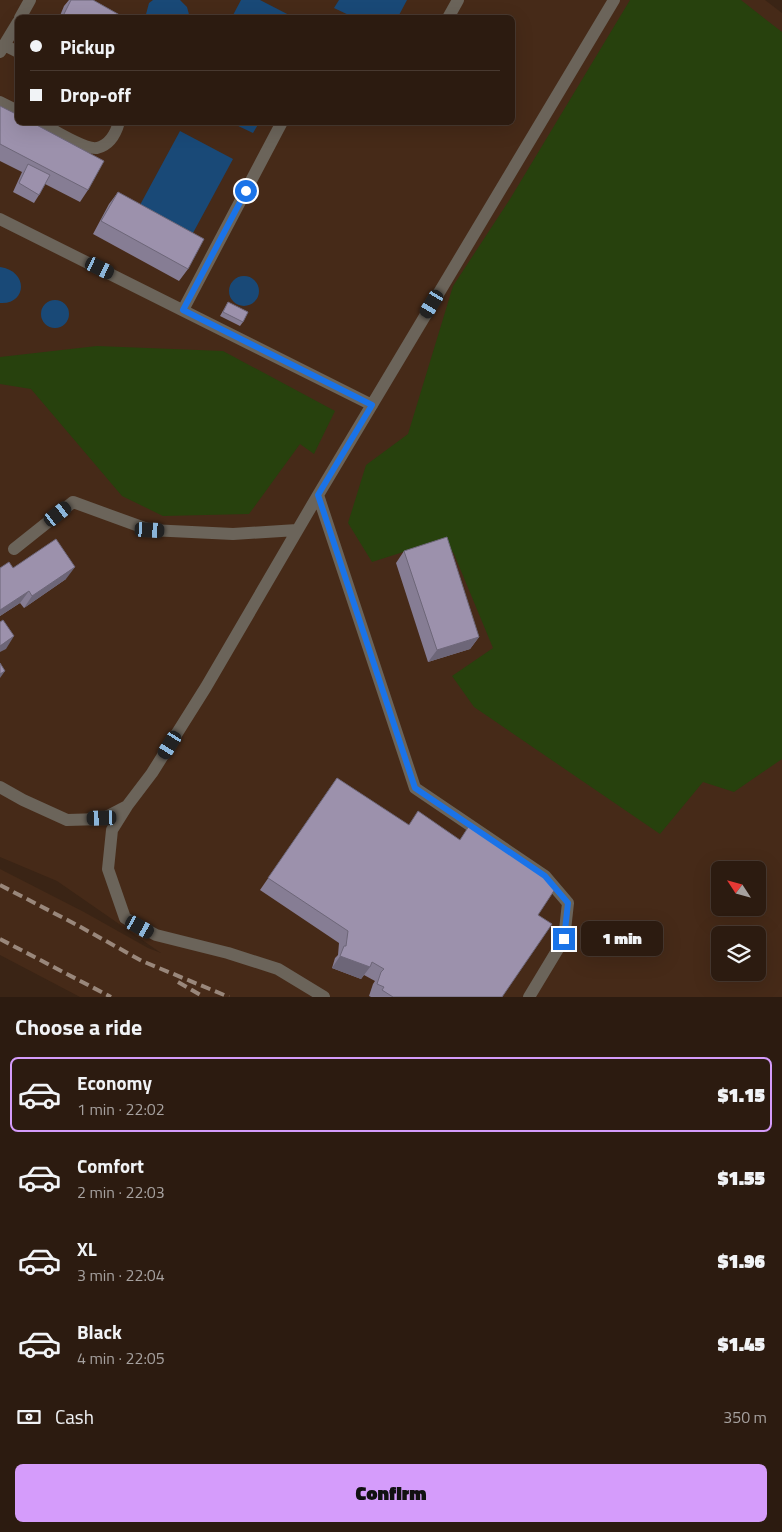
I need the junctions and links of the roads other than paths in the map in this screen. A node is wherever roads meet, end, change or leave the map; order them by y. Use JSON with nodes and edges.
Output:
{"nodes":[{"id":1,"x":30,"y":0,"type":"edge"},
{"id":2,"x":458,"y":0,"type":"edge"},
{"id":3,"x":614,"y":0,"type":"edge"},
{"id":4,"x":22,"y":15,"type":"edge"},
{"id":5,"x":450,"y":15,"type":"edge"},
{"id":6,"x":15,"y":27,"type":"edge"},
{"id":7,"x":2,"y":49,"type":"edge"},
{"id":8,"x":15,"y":51,"type":"edge"},
{"id":9,"x":0,"y":102,"type":"edge"},
{"id":10,"x":15,"y":110,"type":"edge"},
{"id":11,"x":45,"y":125,"type":"edge"},
{"id":12,"x":118,"y":125,"type":"edge"},
{"id":13,"x":280,"y":125,"type":"edge"},
{"id":14,"x":0,"y":219,"type":"edge"},
{"id":15,"x":183,"y":310,"type":"junction"},
{"id":16,"x":372,"y":405,"type":"junction"},
{"id":17,"x":318,"y":495,"type":"junction"},
{"id":18,"x":297,"y":530,"type":"junction"},
{"id":19,"x":14,"y":548,"type":"dead end"},
{"id":20,"x":0,"y":787,"type":"edge"},
{"id":21,"x":127,"y":806,"type":"junction"},
{"id":22,"x":324,"y":997,"type":"edge"},
{"id":23,"x":529,"y":997,"type":"edge"}],
"edges":[{"from":1,"to":4,"type":"street"},
{"from":2,"to":5,"type":"street"},
{"from":3,"to":16,"type":"street"},
{"from":6,"to":7,"type":"street"},
{"from":7,"to":8,"type":"street"},
{"from":9,"to":10,"type":"street"},
{"from":11,"to":12,"type":"street"},
{"from":13,"to":15,"type":"street"},
{"from":14,"to":15,"type":"street"},
{"from":15,"to":16,"type":"street"},
{"from":16,"to":17,"type":"street"},
{"from":17,"to":18,"type":"street"},
{"from":17,"to":23,"type":"street"},
{"from":18,"to":19,"type":"street"},
{"from":18,"to":21,"type":"street"},
{"from":20,"to":21,"type":"street"},
{"from":21,"to":22,"type":"street"}]}
